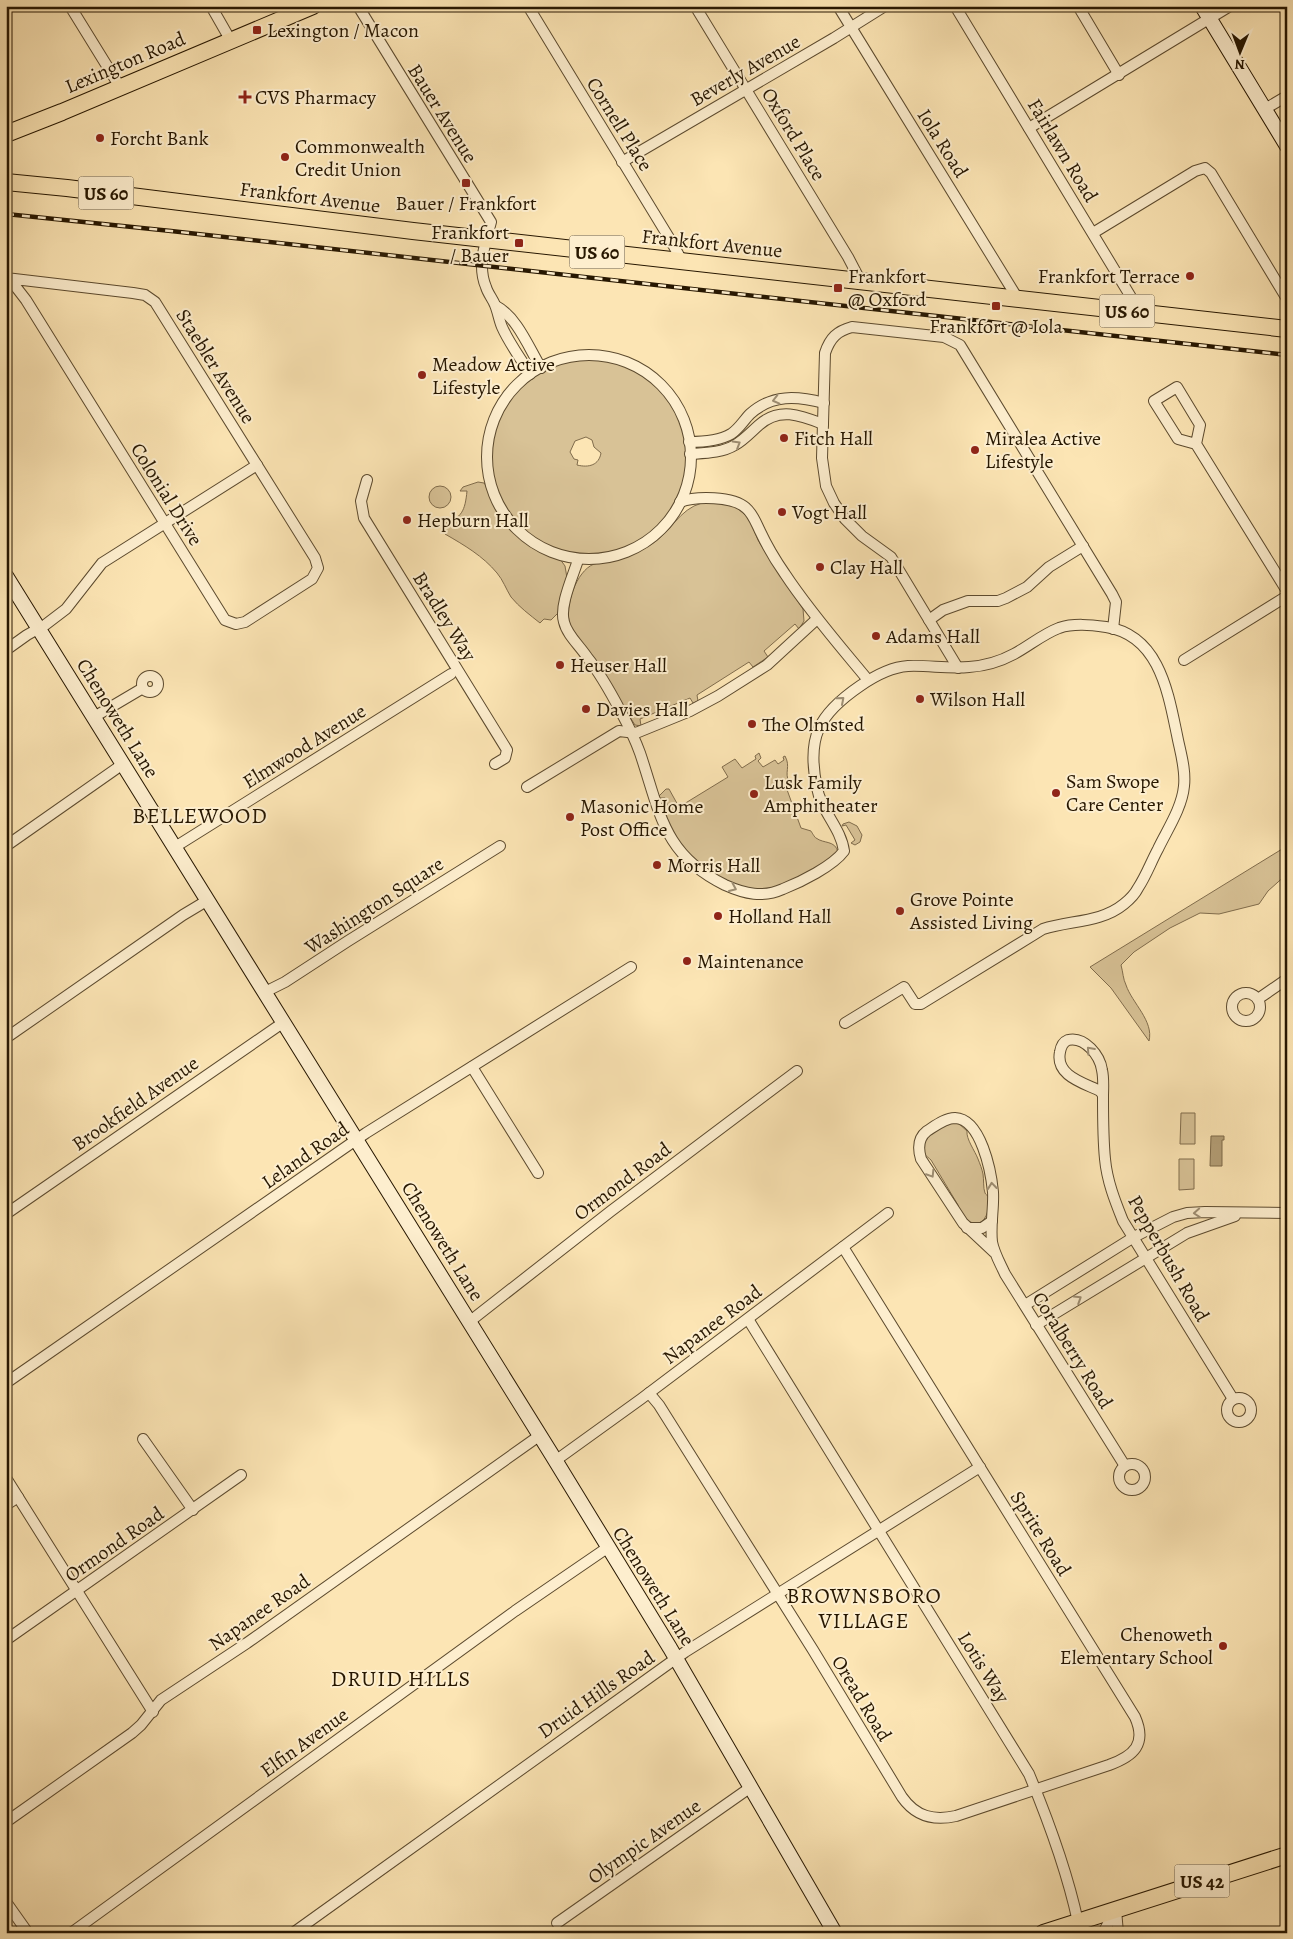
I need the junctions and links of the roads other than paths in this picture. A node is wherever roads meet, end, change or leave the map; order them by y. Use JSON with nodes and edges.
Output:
{"nodes":[{"id":1,"x":70,"y":6,"type":"edge"},
{"id":2,"x":211,"y":6,"type":"edge"},
{"id":3,"x":313,"y":6,"type":"edge"},
{"id":4,"x":358,"y":6,"type":"edge"},
{"id":5,"x":528,"y":6,"type":"edge"},
{"id":6,"x":695,"y":6,"type":"edge"},
{"id":7,"x":838,"y":6,"type":"edge"},
{"id":8,"x":884,"y":6,"type":"edge"},
{"id":9,"x":955,"y":6,"type":"edge"},
{"id":10,"x":1078,"y":6,"type":"edge"},
{"id":11,"x":1202,"y":6,"type":"edge"},
{"id":12,"x":1230,"y":6,"type":"edge"},
{"id":13,"x":1210,"y":20,"type":"junction"},
{"id":14,"x":851,"y":27,"type":"junction"},
{"id":15,"x":231,"y":41,"type":"junction"},
{"id":16,"x":1119,"y":75,"type":"junction"},
{"id":17,"x":120,"y":87,"type":"junction"},
{"id":18,"x":746,"y":90,"type":"junction"},
{"id":19,"x":1287,"y":96,"type":"edge"},
{"id":20,"x":1264,"y":109,"type":"junction"},
{"id":21,"x":1029,"y":128,"type":"junction"},
{"id":22,"x":7,"y":133,"type":"edge"},
{"id":23,"x":1287,"y":146,"type":"edge"},
{"id":24,"x":622,"y":162,"type":"junction"},
{"id":25,"x":9,"y":181,"type":"edge"},
{"id":26,"x":1093,"y":233,"type":"junction"},
{"id":27,"x":486,"y":239,"type":"junction"},
{"id":28,"x":682,"y":261,"type":"junction"},
{"id":29,"x":8,"y":278,"type":"edge"},
{"id":30,"x":38,"y":282,"type":"junction"},
{"id":31,"x":861,"y":282,"type":"junction"},
{"id":32,"x":1018,"y":299,"type":"junction"},
{"id":33,"x":1287,"y":299,"type":"edge"},
{"id":34,"x":26,"y":300,"type":"junction"},
{"id":35,"x":496,"y":306,"type":"junction"},
{"id":36,"x":1140,"y":312,"type":"junction"},
{"id":37,"x":1287,"y":328,"type":"edge"},
{"id":38,"x":541,"y":368,"type":"junction"},
{"id":39,"x":529,"y":371,"type":"junction"},
{"id":40,"x":824,"y":403,"type":"junction"},
{"id":41,"x":823,"y":424,"type":"junction"},
{"id":42,"x":689,"y":442,"type":"junction"},
{"id":43,"x":1196,"y":444,"type":"junction"},
{"id":44,"x":690,"y":454,"type":"junction"},
{"id":45,"x":257,"y":465,"type":"junction"},
{"id":46,"x":367,"y":480,"type":"dead end"},
{"id":47,"x":680,"y":502,"type":"junction"},
{"id":48,"x":164,"y":523,"type":"junction"},
{"id":49,"x":1083,"y":546,"type":"junction"},
{"id":50,"x":578,"y":560,"type":"junction"},
{"id":51,"x":6,"y":576,"type":"edge"},
{"id":52,"x":312,"y":580,"type":"joint"},
{"id":53,"x":1287,"y":591,"type":"edge"},
{"id":54,"x":1287,"y":596,"type":"edge"},
{"id":55,"x":817,"y":619,"type":"junction"},
{"id":56,"x":929,"y":620,"type":"junction"},
{"id":57,"x":40,"y":629,"type":"junction"},
{"id":58,"x":1113,"y":629,"type":"junction"},
{"id":59,"x":6,"y":650,"type":"edge"},
{"id":60,"x":1184,"y":660,"type":"dead end"},
{"id":61,"x":958,"y":668,"type":"junction"},
{"id":62,"x":451,"y":674,"type":"dead end"},
{"id":63,"x":868,"y":680,"type":"junction"},
{"id":64,"x":143,"y":688,"type":"dead end"},
{"id":65,"x":94,"y":717,"type":"junction"},
{"id":66,"x":630,"y":732,"type":"junction"},
{"id":67,"x":123,"y":764,"type":"junction"},
{"id":68,"x":494,"y":764,"type":"dead end"},
{"id":69,"x":527,"y":787,"type":"dead end"},
{"id":70,"x":6,"y":846,"type":"edge"},
{"id":71,"x":500,"y":846,"type":"dead end"},
{"id":72,"x":175,"y":847,"type":"junction"},
{"id":73,"x":208,"y":900,"type":"junction"},
{"id":74,"x":631,"y":967,"type":"dead end"},
{"id":75,"x":1287,"y":979,"type":"edge"},
{"id":76,"x":266,"y":992,"type":"junction"},
{"id":77,"x":1258,"y":999,"type":"dead end"},
{"id":78,"x":284,"y":1022,"type":"junction"},
{"id":79,"x":845,"y":1023,"type":"dead end"},
{"id":80,"x":6,"y":1038,"type":"edge"},
{"id":81,"x":472,"y":1067,"type":"junction"},
{"id":82,"x":797,"y":1071,"type":"dead end"},
{"id":83,"x":1103,"y":1095,"type":"junction"},
{"id":84,"x":357,"y":1140,"type":"junction"},
{"id":85,"x":538,"y":1173,"type":"dead end"},
{"id":86,"x":888,"y":1213,"type":"dead end"},
{"id":87,"x":1245,"y":1213,"type":"junction"},
{"id":88,"x":1287,"y":1213,"type":"edge"},
{"id":89,"x":6,"y":1214,"type":"edge"},
{"id":90,"x":992,"y":1221,"type":"junction"},
{"id":91,"x":967,"y":1228,"type":"junction"},
{"id":92,"x":1134,"y":1237,"type":"junction"},
{"id":93,"x":843,"y":1247,"type":"junction"},
{"id":94,"x":994,"y":1252,"type":"junction"},
{"id":95,"x":1146,"y":1256,"type":"junction"},
{"id":96,"x":1025,"y":1305,"type":"junction"},
{"id":97,"x":748,"y":1319,"type":"junction"},
{"id":98,"x":469,"y":1322,"type":"junction"},
{"id":99,"x":1036,"y":1325,"type":"junction"},
{"id":100,"x":6,"y":1383,"type":"edge"},
{"id":101,"x":649,"y":1393,"type":"junction"},
{"id":102,"x":1233,"y":1399,"type":"dead end"},
{"id":103,"x":539,"y":1436,"type":"junction"},
{"id":104,"x":143,"y":1439,"type":"dead end"},
{"id":105,"x":555,"y":1461,"type":"junction"},
{"id":106,"x":1125,"y":1466,"type":"dead end"},
{"id":107,"x":980,"y":1467,"type":"junction"},
{"id":108,"x":241,"y":1475,"type":"dead end"},
{"id":109,"x":6,"y":1478,"type":"edge"},
{"id":110,"x":18,"y":1497,"type":"junction"},
{"id":111,"x":6,"y":1505,"type":"edge"},
{"id":112,"x":193,"y":1510,"type":"junction"},
{"id":113,"x":879,"y":1531,"type":"junction"},
{"id":114,"x":607,"y":1548,"type":"junction"},
{"id":115,"x":78,"y":1590,"type":"junction"},
{"id":116,"x":777,"y":1594,"type":"junction"},
{"id":117,"x":6,"y":1640,"type":"edge"},
{"id":118,"x":675,"y":1658,"type":"junction"},
{"id":119,"x":153,"y":1712,"type":"junction"},
{"id":120,"x":751,"y":1787,"type":"junction"},
{"id":121,"x":1036,"y":1790,"type":"junction"},
{"id":122,"x":6,"y":1822,"type":"edge"},
{"id":123,"x":1287,"y":1855,"type":"edge"},
{"id":124,"x":6,"y":1902,"type":"edge"},
{"id":125,"x":1116,"y":1908,"type":"junction"},
{"id":126,"x":1078,"y":1922,"type":"junction"},
{"id":127,"x":557,"y":1923,"type":"dead end"},
{"id":128,"x":28,"y":1933,"type":"edge"},
{"id":129,"x":71,"y":1933,"type":"edge"},
{"id":130,"x":293,"y":1933,"type":"edge"},
{"id":131,"x":835,"y":1933,"type":"edge"},
{"id":132,"x":1043,"y":1933,"type":"edge"},
{"id":133,"x":1103,"y":1933,"type":"edge"},
{"id":134,"x":1118,"y":1933,"type":"edge"}],
"edges":[{"from":1,"to":17,"type":"street"},
{"from":2,"to":15,"type":"street"},
{"from":3,"to":15,"type":"main road","name":"Lexington Road"},
{"from":4,"to":27,"type":"street","name":"Bauer Avenue"},
{"from":5,"to":24,"type":"street","name":"Cornell Place"},
{"from":6,"to":18,"type":"street","name":"Oxford Place"},
{"from":7,"to":14,"type":"street","name":"Iola Road"},
{"from":8,"to":14,"type":"street","name":"Beverly Avenue"},
{"from":9,"to":21,"type":"street","name":"Fairlawn Road"},
{"from":10,"to":16,"type":"street"},
{"from":11,"to":13,"type":"main road"},
{"from":12,"to":13,"type":"street"},
{"from":13,"to":16,"type":"street"},
{"from":13,"to":20,"type":"main road"},
{"from":14,"to":18,"type":"street","name":"Beverly Avenue"},
{"from":14,"to":32,"type":"street","name":"Iola Road"},
{"from":15,"to":17,"type":"main road","name":"Lexington Road"},
{"from":16,"to":21,"type":"street"},
{"from":17,"to":22,"type":"main road","name":"Lexington Road"},
{"from":18,"to":24,"type":"street","name":"Beverly Avenue"},
{"from":18,"to":31,"type":"street","name":"Oxford Place"},
{"from":19,"to":20,"type":"street"},
{"from":20,"to":23,"type":"main road"},
{"from":21,"to":26,"type":"street","name":"Fairlawn Road"},
{"from":24,"to":28,"type":"street","name":"Cornell Place"},
{"from":25,"to":27,"type":"main road","name":"Frankfort Avenue","number":"US 60"},
{"from":26,"to":33,"type":"street"},
{"from":26,"to":36,"type":"street","name":"Fairlawn Road"},
{"from":27,"to":28,"type":"main road","name":"Frankfort Avenue","number":"US 60"},
{"from":27,"to":35,"type":"street","name":"Bauer Avenue"},
{"from":28,"to":31,"type":"main road","name":"Frankfort Avenue","number":"US 60"},
{"from":29,"to":30,"type":"street","name":"Staebler Avenue"},
{"from":29,"to":34,"type":"street","name":"Colonial Drive"},
{"from":30,"to":34,"type":"street"},
{"from":30,"to":45,"type":"street","name":"Staebler Avenue"},
{"from":31,"to":32,"type":"main road","name":"Frankfort Avenue","number":"US 60"},
{"from":32,"to":36,"type":"main road","name":"Frankfort Avenue","number":"US 60"},
{"from":34,"to":48,"type":"street","name":"Colonial Drive"},
{"from":35,"to":38,"type":"street"},
{"from":35,"to":39,"type":"street"},
{"from":36,"to":37,"type":"main road","name":"Frankfort Avenue","number":"US 60"},
{"from":38,"to":39,"type":"street"},
{"from":38,"to":42,"type":"street"},
{"from":39,"to":50,"type":"street"},
{"from":40,"to":41,"type":"street"},
{"from":40,"to":42,"type":"street","one_way":true},
{"from":40,"to":49,"type":"street"},
{"from":44,"to":41,"type":"street","one_way":true},
{"from":41,"to":56,"type":"street"},
{"from":42,"to":44,"type":"street"},
{"from":43,"to":43,"type":"street"},
{"from":43,"to":53,"type":"street"},
{"from":44,"to":47,"type":"street"},
{"from":45,"to":48,"type":"street"},
{"from":45,"to":52,"type":"street","name":"Staebler Avenue"},
{"from":46,"to":68,"type":"street","name":"Bradley Way"},
{"from":47,"to":50,"type":"street"},
{"from":47,"to":55,"type":"street"},
{"from":48,"to":52,"type":"street","name":"Colonial Drive"},
{"from":48,"to":57,"type":"street"},
{"from":49,"to":56,"type":"street"},
{"from":49,"to":58,"type":"street"},
{"from":50,"to":66,"type":"street"},
{"from":51,"to":57,"type":"main road","name":"Chenoweth Lane"},
{"from":54,"to":60,"type":"street"},
{"from":55,"to":63,"type":"street"},
{"from":55,"to":66,"type":"street"},
{"from":56,"to":61,"type":"street"},
{"from":57,"to":59,"type":"street"},
{"from":57,"to":65,"type":"main road","name":"Chenoweth Lane"},
{"from":58,"to":61,"type":"street"},
{"from":58,"to":79,"type":"street"},
{"from":61,"to":63,"type":"street"},
{"from":62,"to":72,"type":"street","name":"Elmwood Avenue"},
{"from":66,"to":63,"type":"street","one_way":true},
{"from":64,"to":65,"type":"street"},
{"from":65,"to":67,"type":"main road","name":"Chenoweth Lane"},
{"from":66,"to":69,"type":"street"},
{"from":67,"to":70,"type":"street"},
{"from":67,"to":72,"type":"main road","name":"Chenoweth Lane"},
{"from":71,"to":76,"type":"street","name":"Washington Square"},
{"from":72,"to":73,"type":"main road","name":"Chenoweth Lane"},
{"from":73,"to":76,"type":"main road","name":"Chenoweth Lane"},
{"from":73,"to":80,"type":"street"},
{"from":74,"to":81,"type":"street","name":"Leland Road"},
{"from":75,"to":77,"type":"street"},
{"from":76,"to":78,"type":"main road","name":"Chenoweth Lane"},
{"from":78,"to":84,"type":"main road","name":"Chenoweth Lane"},
{"from":78,"to":89,"type":"street","name":"Brookfield Avenue"},
{"from":81,"to":84,"type":"street","name":"Leland Road"},
{"from":81,"to":85,"type":"street"},
{"from":82,"to":98,"type":"street","name":"Ormond Road"},
{"from":83,"to":83,"type":"street","name":"Pepperbush Road","one_way":true},
{"from":83,"to":92,"type":"street","name":"Pepperbush Road"},
{"from":84,"to":98,"type":"main road","name":"Chenoweth Lane"},
{"from":84,"to":100,"type":"street","name":"Leland Road"},
{"from":86,"to":93,"type":"street","name":"Napanee Road"},
{"from":87,"to":88,"type":"street"},
{"from":87,"to":92,"type":"street","one_way":true},
{"from":87,"to":95,"type":"street"},
{"from":90,"to":91,"type":"street"},
{"from":90,"to":91,"type":"street","name":"Coralberry Road","one_way":true},
{"from":90,"to":94,"type":"street","name":"Coralberry Road"},
{"from":91,"to":94,"type":"street","name":"Coralberry Road"},
{"from":92,"to":95,"type":"street","name":"Pepperbush Road"},
{"from":92,"to":96,"type":"street"},
{"from":93,"to":97,"type":"street","name":"Napanee Road"},
{"from":93,"to":107,"type":"street","name":"Sprite Road"},
{"from":94,"to":96,"type":"street","name":"Coralberry Road"},
{"from":99,"to":95,"type":"street","one_way":true},
{"from":95,"to":102,"type":"street","name":"Pepperbush Road"},
{"from":96,"to":99,"type":"street","name":"Coralberry Road"},
{"from":97,"to":101,"type":"street","name":"Napanee Road"},
{"from":97,"to":113,"type":"street","name":"Lotis Way"},
{"from":98,"to":103,"type":"main road","name":"Chenoweth Lane"},
{"from":99,"to":106,"type":"street","name":"Coralberry Road"},
{"from":101,"to":105,"type":"street","name":"Napanee Road"},
{"from":101,"to":116,"type":"street","name":"Oread Road"},
{"from":103,"to":105,"type":"main road","name":"Chenoweth Lane"},
{"from":103,"to":119,"type":"street","name":"Napanee Road"},
{"from":104,"to":112,"type":"street"},
{"from":105,"to":114,"type":"main road","name":"Chenoweth Lane"},
{"from":107,"to":113,"type":"street","name":"Druid Hills Road"},
{"from":107,"to":121,"type":"street","name":"Sprite Road"},
{"from":108,"to":112,"type":"street","name":"Ormond Road"},
{"from":109,"to":110,"type":"street"},
{"from":110,"to":111,"type":"street"},
{"from":110,"to":115,"type":"street"},
{"from":112,"to":115,"type":"street","name":"Ormond Road"},
{"from":113,"to":116,"type":"street","name":"Druid Hills Road"},
{"from":113,"to":121,"type":"street","name":"Lotis Way"},
{"from":114,"to":118,"type":"main road","name":"Chenoweth Lane"},
{"from":114,"to":129,"type":"street","name":"Elfin Avenue"},
{"from":115,"to":117,"type":"street","name":"Ormond Road"},
{"from":115,"to":119,"type":"street"},
{"from":116,"to":118,"type":"street","name":"Druid Hills Road"},
{"from":116,"to":121,"type":"street","name":"Oread Road"},
{"from":118,"to":120,"type":"main road","name":"Chenoweth Lane"},
{"from":118,"to":130,"type":"street","name":"Druid Hills Road"},
{"from":119,"to":122,"type":"street","name":"Napanee Road"},
{"from":120,"to":127,"type":"street","name":"Olympic Avenue"},
{"from":120,"to":131,"type":"main road","name":"Chenoweth Lane"},
{"from":121,"to":126,"type":"street","name":"Lotis Way"},
{"from":123,"to":125,"type":"main road","number":"US 42"},
{"from":124,"to":128,"type":"street"},
{"from":125,"to":126,"type":"main road","number":"US 42"},
{"from":125,"to":133,"type":"street"},
{"from":125,"to":134,"type":"street"},
{"from":126,"to":132,"type":"main road","number":"US 42"}]}
